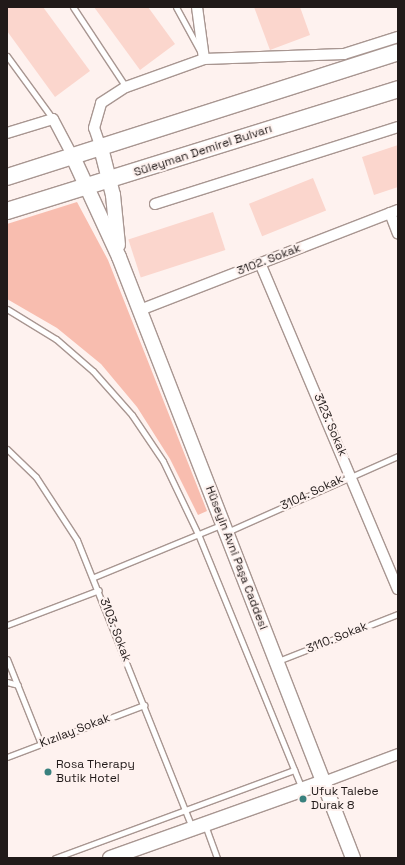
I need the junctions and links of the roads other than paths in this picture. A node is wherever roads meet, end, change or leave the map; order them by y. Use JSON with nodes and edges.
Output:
{"nodes":[{"id":1,"x":73,"y":7,"type":"edge"},
{"id":2,"x":176,"y":7,"type":"edge"},
{"id":3,"x":197,"y":7,"type":"edge"},
{"id":4,"x":398,"y":37,"type":"edge"},
{"id":5,"x":398,"y":52,"type":"edge"},
{"id":6,"x":7,"y":56,"type":"edge"},
{"id":7,"x":204,"y":59,"type":"junction"},
{"id":8,"x":126,"y":87,"type":"junction"},
{"id":9,"x":398,"y":88,"type":"edge"},
{"id":10,"x":52,"y":119,"type":"junction"},
{"id":11,"x":398,"y":127,"type":"edge"},
{"id":12,"x":7,"y":134,"type":"edge"},
{"id":13,"x":101,"y":148,"type":"junction"},
{"id":14,"x":73,"y":157,"type":"junction"},
{"id":15,"x":7,"y":177,"type":"edge"},
{"id":16,"x":110,"y":180,"type":"junction"},
{"id":17,"x":88,"y":187,"type":"junction"},
{"id":18,"x":156,"y":204,"type":"dead end"},
{"id":19,"x":7,"y":211,"type":"edge"},
{"id":20,"x":394,"y":212,"type":"edge"},
{"id":21,"x":398,"y":234,"type":"edge"},
{"id":22,"x":119,"y":257,"type":"junction"},
{"id":23,"x":260,"y":263,"type":"junction"},
{"id":24,"x":7,"y":309,"type":"edge"},
{"id":25,"x":140,"y":310,"type":"junction"},
{"id":26,"x":7,"y":449,"type":"edge"},
{"id":27,"x":398,"y":456,"type":"edge"},
{"id":28,"x":352,"y":474,"type":"junction"},
{"id":29,"x":225,"y":528,"type":"junction"},
{"id":30,"x":198,"y":534,"type":"junction"},
{"id":31,"x":94,"y":577,"type":"junction"},
{"id":32,"x":398,"y":588,"type":"edge"},
{"id":33,"x":99,"y":590,"type":"junction"},
{"id":34,"x":398,"y":614,"type":"edge"},
{"id":35,"x":7,"y":626,"type":"edge"},
{"id":36,"x":7,"y":659,"type":"edge"},
{"id":37,"x":277,"y":662,"type":"junction"},
{"id":38,"x":7,"y":682,"type":"edge"},
{"id":39,"x":18,"y":686,"type":"junction"},
{"id":40,"x":144,"y":705,"type":"junction"},
{"id":41,"x":42,"y":744,"type":"junction"},
{"id":42,"x":398,"y":754,"type":"edge"},
{"id":43,"x":7,"y":757,"type":"edge"},
{"id":44,"x":294,"y":770,"type":"junction"},
{"id":45,"x":324,"y":782,"type":"junction"},
{"id":46,"x":302,"y":790,"type":"junction"},
{"id":47,"x":185,"y":810,"type":"junction"},
{"id":48,"x":198,"y":827,"type":"junction"},
{"id":49,"x":55,"y":858,"type":"edge"},
{"id":50,"x":110,"y":858,"type":"edge"},
{"id":51,"x":217,"y":858,"type":"edge"},
{"id":52,"x":353,"y":858,"type":"edge"}],
"edges":[{"from":1,"to":8,"type":"lane"},
{"from":2,"to":7,"type":"lane"},
{"from":3,"to":7,"type":"street"},
{"from":4,"to":7,"type":"street"},
{"from":5,"to":13,"type":"main road"},
{"from":6,"to":10,"type":"lane"},
{"from":7,"to":8,"type":"street"},
{"from":8,"to":13,"type":"street"},
{"from":9,"to":16,"type":"main road","name":"Süleyman Demirel Bulvarı"},
{"from":10,"to":12,"type":"street"},
{"from":10,"to":14,"type":"street"},
{"from":11,"to":18,"type":"street"},
{"from":13,"to":14,"type":"main road"},
{"from":13,"to":16,"type":"main road","name":"Hüseyin Avni Paşa Caddesi"},
{"from":14,"to":15,"type":"main road"},
{"from":14,"to":17,"type":"main road","name":"Hüseyin Avni Paşa Caddesi"},
{"from":16,"to":17,"type":"main road","name":"Süleyman Demirel Bulvarı"},
{"from":16,"to":22,"type":"main road","name":"Hüseyin Avni Paşa Caddesi"},
{"from":17,"to":19,"type":"main road","name":"Süleyman Demirel Bulvarı"},
{"from":17,"to":22,"type":"main road","name":"Hüseyin Avni Paşa Caddesi"},
{"from":20,"to":21,"type":"street"},
{"from":20,"to":23,"type":"street","name":"3102. Sokak"},
{"from":22,"to":25,"type":"main road","name":"Hüseyin Avni Paşa Caddesi"},
{"from":23,"to":25,"type":"street","name":"3102. Sokak"},
{"from":23,"to":28,"type":"street","name":"3123. Sokak"},
{"from":24,"to":30,"type":"lane"},
{"from":25,"to":29,"type":"main road","name":"Hüseyin Avni Paşa Caddesi"},
{"from":26,"to":31,"type":"lane","name":"3103. Sokak"},
{"from":27,"to":28,"type":"lane","name":"3104. Sokak"},
{"from":28,"to":29,"type":"lane","name":"3104. Sokak"},
{"from":28,"to":32,"type":"street","name":"3123. Sokak"},
{"from":29,"to":30,"type":"lane","name":"3104. Sokak"},
{"from":29,"to":37,"type":"main road","name":"Hüseyin Avni Paşa Caddesi"},
{"from":30,"to":31,"type":"lane","name":"3104. Sokak"},
{"from":30,"to":44,"type":"lane"},
{"from":31,"to":33,"type":"lane","name":"3103. Sokak"},
{"from":33,"to":35,"type":"lane"},
{"from":33,"to":40,"type":"lane","name":"3103. Sokak"},
{"from":34,"to":37,"type":"lane","name":"3110. Sokak"},
{"from":36,"to":39,"type":"lane"},
{"from":37,"to":45,"type":"main road","name":"Hüseyin Avni Paşa Caddesi"},
{"from":38,"to":39,"type":"lane"},
{"from":39,"to":41,"type":"lane"},
{"from":40,"to":41,"type":"lane","name":"Kızılay Sokak"},
{"from":40,"to":47,"type":"lane","name":"3103. Sokak"},
{"from":41,"to":43,"type":"lane","name":"Kızılay Sokak"},
{"from":42,"to":45,"type":"street"},
{"from":44,"to":46,"type":"lane"},
{"from":44,"to":47,"type":"lane"},
{"from":45,"to":46,"type":"main road"},
{"from":45,"to":52,"type":"main road","name":"Hüseyin Avni Paşa Caddesi"},
{"from":46,"to":48,"type":"main road"},
{"from":47,"to":48,"type":"lane","name":"3103. Sokak"},
{"from":47,"to":49,"type":"lane"},
{"from":48,"to":50,"type":"main road"},
{"from":48,"to":51,"type":"lane","name":"3103. Sokak"}]}
